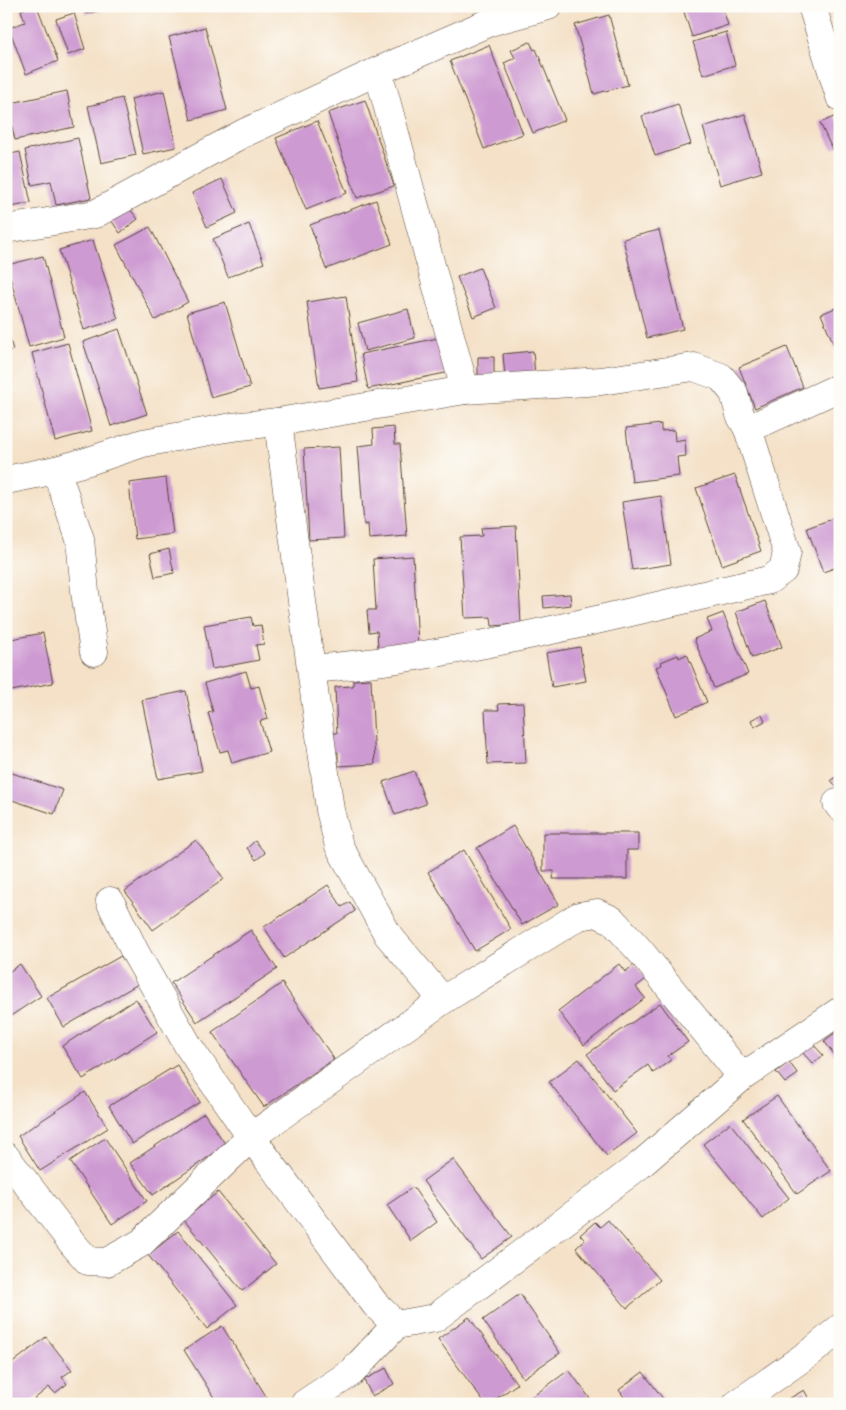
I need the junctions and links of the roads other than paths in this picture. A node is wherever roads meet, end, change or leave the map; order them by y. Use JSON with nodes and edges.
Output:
{"nodes":[{"id":1,"x":548,"y":6,"type":"edge"},
{"id":2,"x":812,"y":6,"type":"edge"},
{"id":3,"x":378,"y":71,"type":"junction"},
{"id":4,"x":840,"y":97,"type":"edge"},
{"id":5,"x":6,"y":229,"type":"edge"},
{"id":6,"x":840,"y":387,"type":"edge"},
{"id":7,"x":465,"y":390,"type":"junction"},
{"id":8,"x":278,"y":422,"type":"junction"},
{"id":9,"x":748,"y":429,"type":"junction"},
{"id":10,"x":56,"y":470,"type":"junction"},
{"id":11,"x":6,"y":480,"type":"edge"},
{"id":12,"x":94,"y":652,"type":"dead end"},
{"id":13,"x":312,"y":669,"type":"junction"},
{"id":14,"x":110,"y":901,"type":"dead end"},
{"id":15,"x":443,"y":1000,"type":"junction"},
{"id":16,"x":840,"y":1011,"type":"edge"},
{"id":17,"x":742,"y":1077,"type":"junction"},
{"id":18,"x":251,"y":1137,"type":"junction"},
{"id":19,"x":6,"y":1157,"type":"edge"},
{"id":20,"x":396,"y":1325,"type":"junction"},
{"id":21,"x":840,"y":1328,"type":"edge"},
{"id":22,"x":304,"y":1404,"type":"edge"},
{"id":23,"x":736,"y":1404,"type":"edge"}],
"edges":[{"from":1,"to":3,"type":"street"},
{"from":2,"to":4,"type":"street"},
{"from":3,"to":5,"type":"street"},
{"from":3,"to":7,"type":"street"},
{"from":6,"to":9,"type":"street"},
{"from":7,"to":8,"type":"street"},
{"from":7,"to":9,"type":"street"},
{"from":8,"to":10,"type":"street"},
{"from":8,"to":13,"type":"street"},
{"from":9,"to":13,"type":"street"},
{"from":10,"to":11,"type":"street"},
{"from":10,"to":12,"type":"street"},
{"from":13,"to":15,"type":"street"},
{"from":14,"to":18,"type":"street"},
{"from":15,"to":17,"type":"street"},
{"from":15,"to":18,"type":"street"},
{"from":16,"to":17,"type":"street"},
{"from":17,"to":20,"type":"street"},
{"from":18,"to":19,"type":"street"},
{"from":18,"to":20,"type":"street"},
{"from":20,"to":22,"type":"street"},
{"from":21,"to":23,"type":"street"}]}
